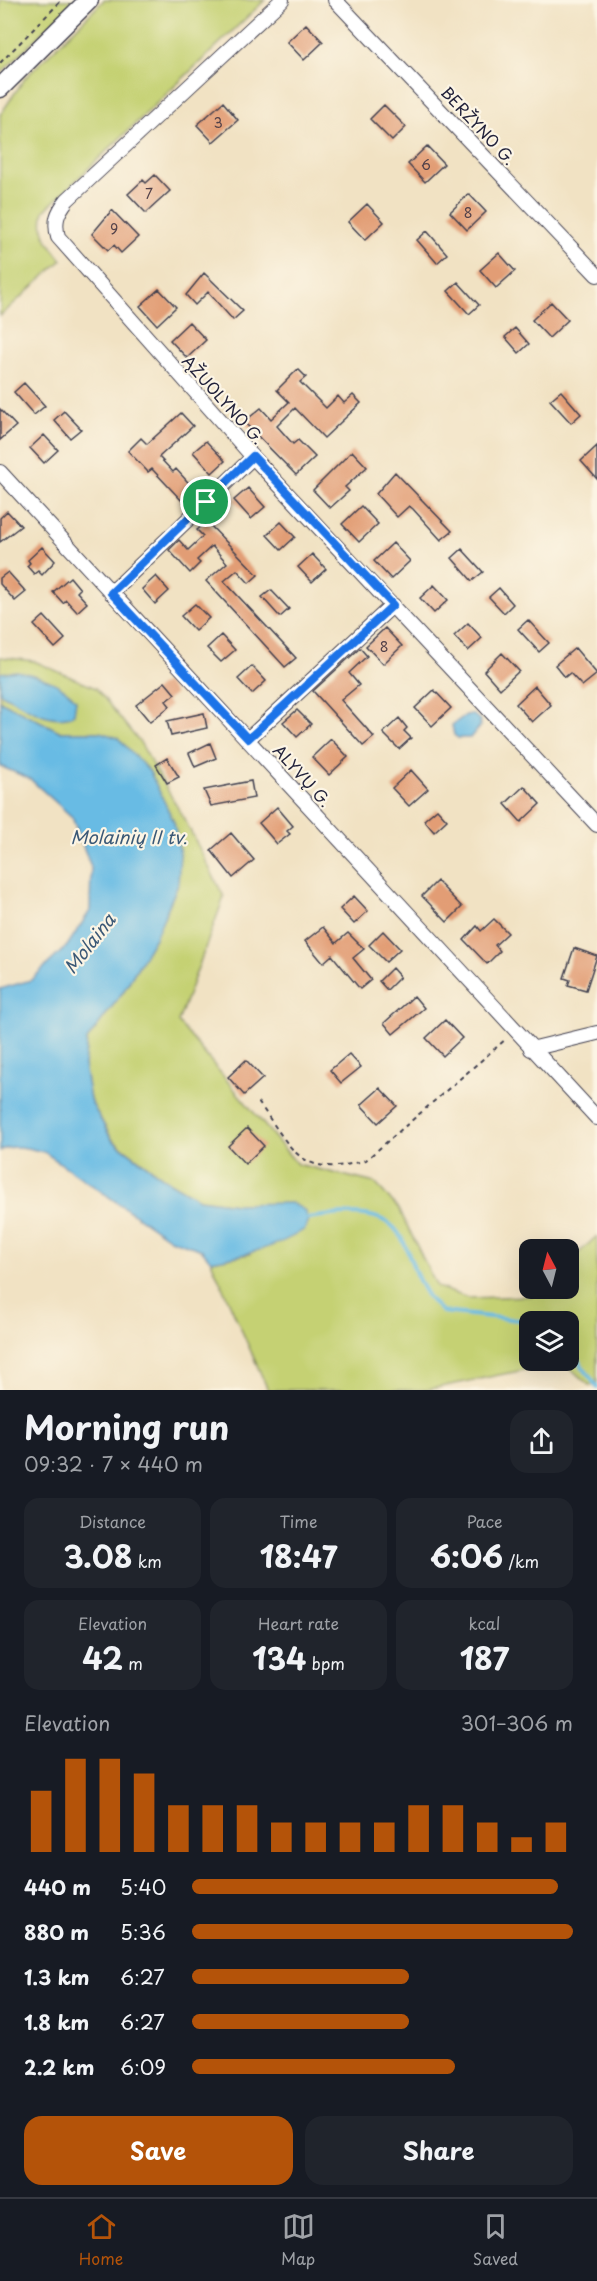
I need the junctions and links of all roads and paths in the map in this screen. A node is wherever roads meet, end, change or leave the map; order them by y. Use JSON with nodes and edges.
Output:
{"nodes":[{"id":1,"x":62,"y":0,"type":"edge"},
{"id":2,"x":89,"y":0,"type":"edge"},
{"id":3,"x":282,"y":0,"type":"edge"},
{"id":4,"x":335,"y":0,"type":"edge"},
{"id":5,"x":0,"y":63,"type":"edge"},
{"id":6,"x":0,"y":88,"type":"edge"},
{"id":7,"x":597,"y":275,"type":"edge"},
{"id":8,"x":253,"y":456,"type":"junction"},
{"id":9,"x":0,"y":472,"type":"edge"},
{"id":10,"x":111,"y":593,"type":"junction"},
{"id":11,"x":393,"y":605,"type":"junction"},
{"id":12,"x":248,"y":739,"type":"junction"},
{"id":13,"x":597,"y":825,"type":"edge"},
{"id":14,"x":514,"y":1031,"type":"junction"},
{"id":15,"x":597,"y":1033,"type":"edge"},
{"id":16,"x":531,"y":1049,"type":"junction"},
{"id":17,"x":258,"y":1102,"type":"dead end"},
{"id":18,"x":597,"y":1118,"type":"edge"}],
"edges":[{"from":1,"to":5,"type":"path"},
{"from":2,"to":6,"type":"main road"},
{"from":3,"to":8,"type":"street","name":"ĄŽUOLYNO G."},
{"from":4,"to":7,"type":"street","name":"BERŽYNO G."},
{"from":8,"to":10,"type":"street"},
{"from":8,"to":11,"type":"street","name":"ĄŽUOLYNO G."},
{"from":9,"to":10,"type":"street","name":"ALYVŲ G."},
{"from":10,"to":12,"type":"street","name":"ALYVŲ G."},
{"from":11,"to":12,"type":"street"},
{"from":11,"to":13,"type":"street","name":"ĄŽUOLYNO G."},
{"from":12,"to":14,"type":"street","name":"ALYVŲ G."},
{"from":14,"to":16,"type":"street","name":"ALYVŲ G."},
{"from":14,"to":17,"type":"path"},
{"from":15,"to":16,"type":"street"},
{"from":16,"to":18,"type":"street","name":"ALYVŲ G."}]}
